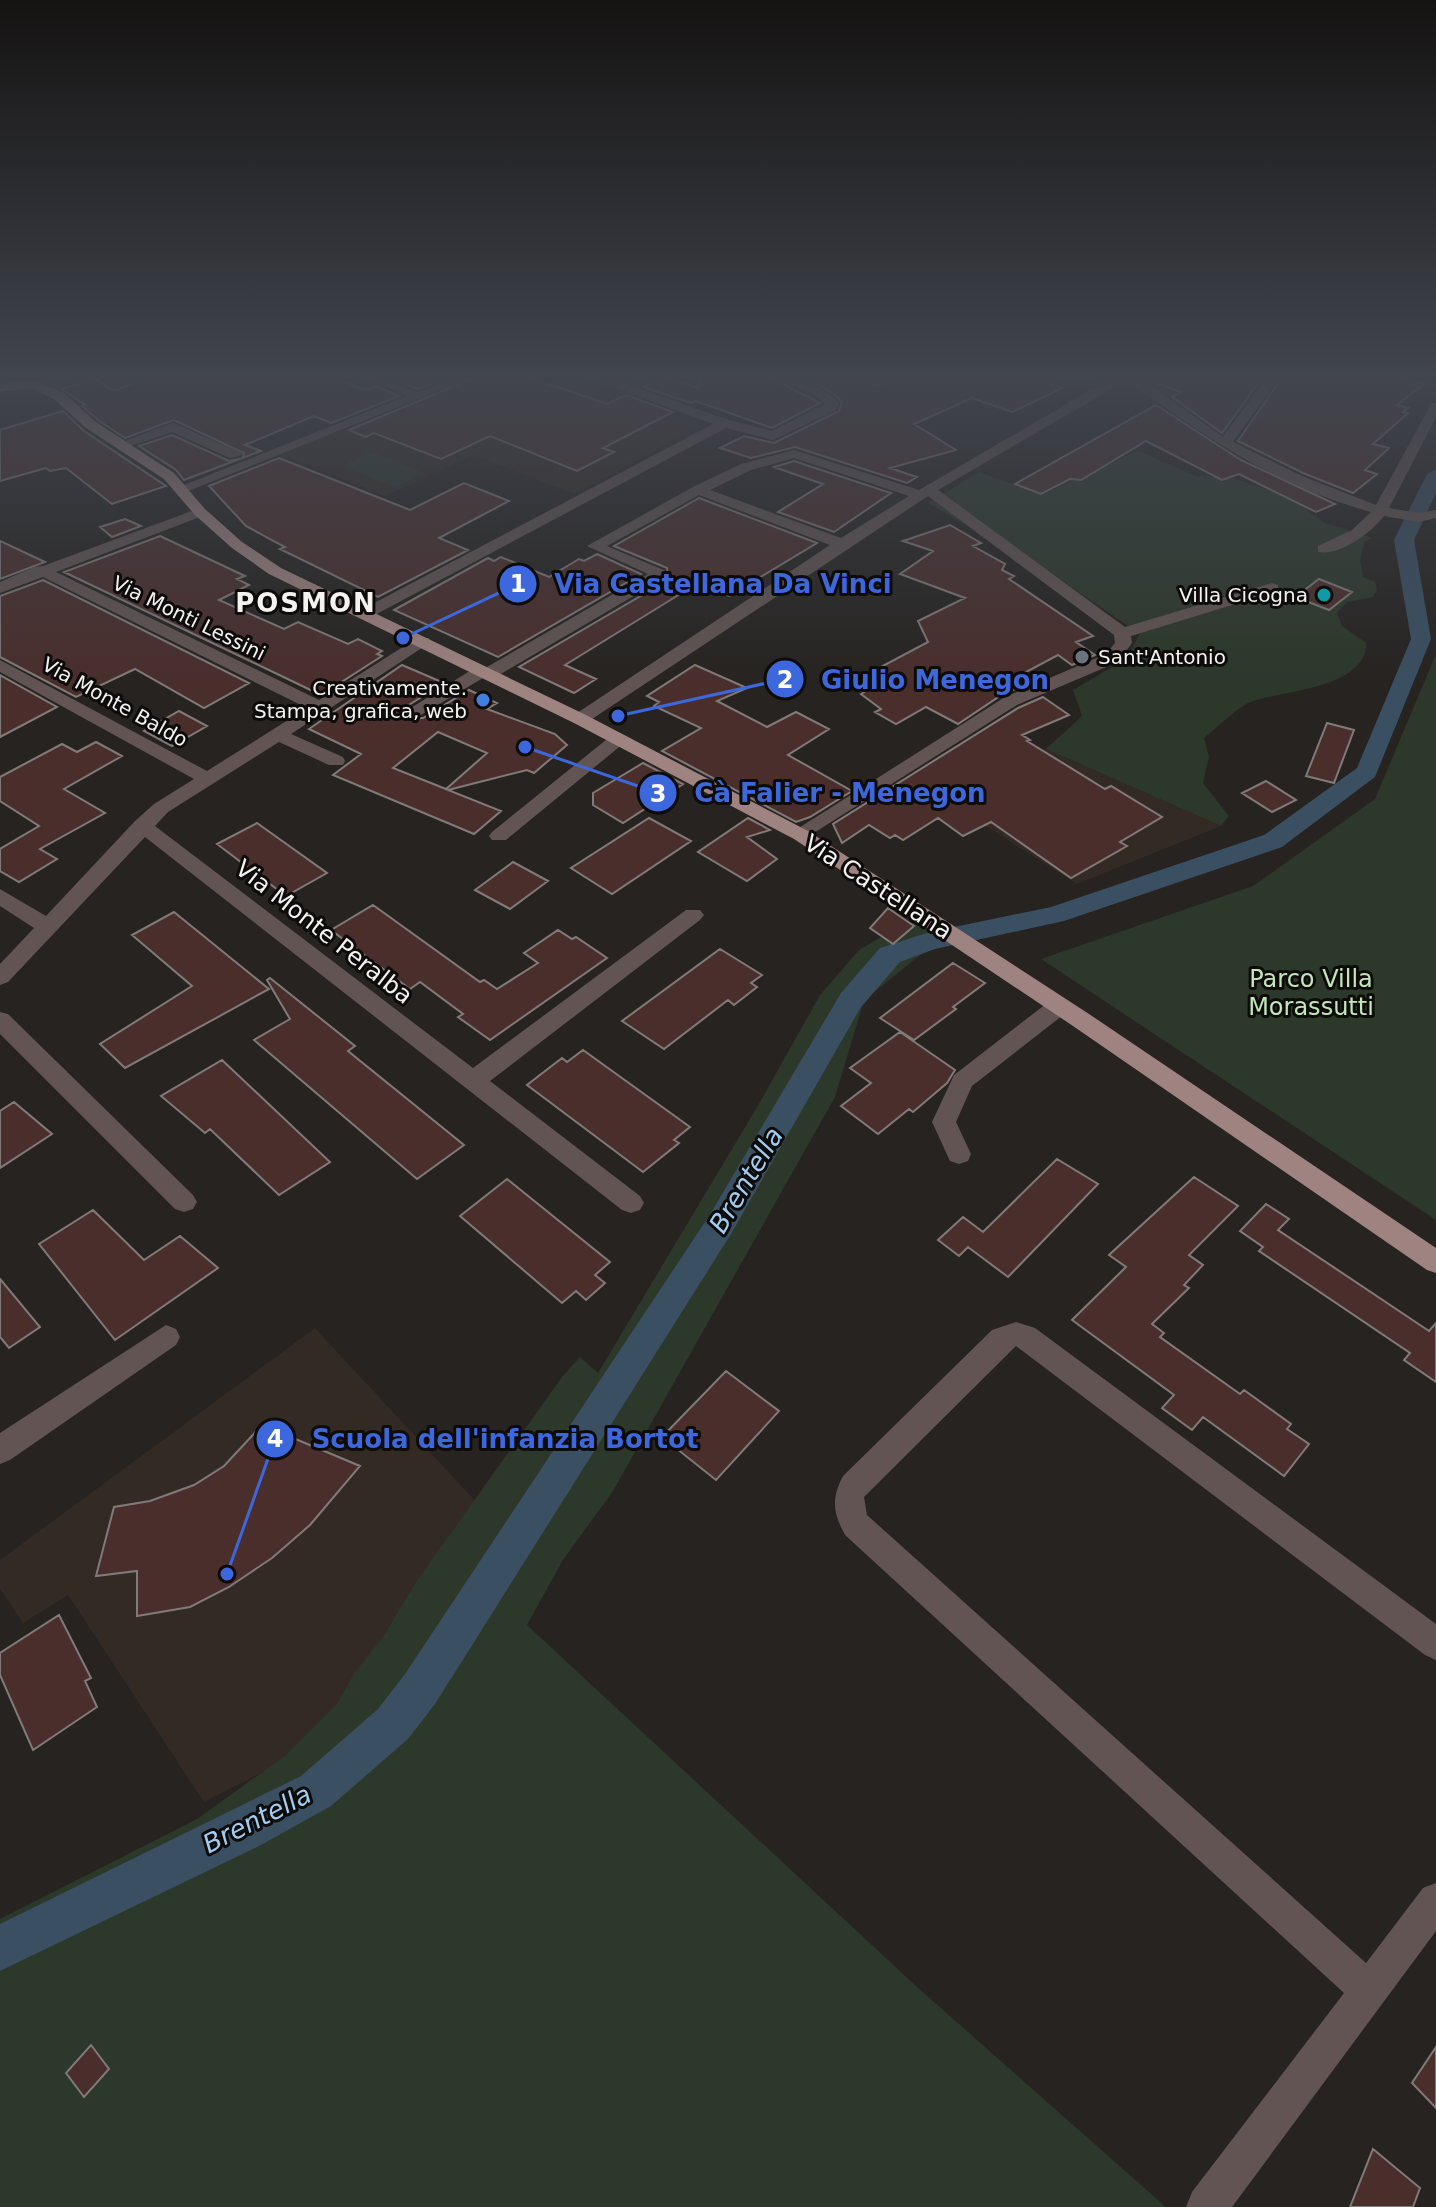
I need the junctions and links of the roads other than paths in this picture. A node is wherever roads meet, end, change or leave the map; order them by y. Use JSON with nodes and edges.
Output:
{"nodes":[{"id":1,"x":171,"y":478,"type":"edge"},
{"id":2,"x":209,"y":478,"type":"edge"},
{"id":3,"x":621,"y":478,"type":"edge"},
{"id":4,"x":723,"y":478,"type":"edge"},
{"id":5,"x":872,"y":478,"type":"edge"},
{"id":6,"x":950,"y":478,"type":"edge"},
{"id":7,"x":1299,"y":478,"type":"edge"},
{"id":8,"x":1396,"y":478,"type":"edge"},
{"id":9,"x":181,"y":489,"type":"junction"},
{"id":10,"x":698,"y":490,"type":"junction"},
{"id":11,"x":924,"y":493,"type":"junction"},
{"id":12,"x":1379,"y":511,"type":"junction"},
{"id":13,"x":200,"y":512,"type":"junction"},
{"id":14,"x":1436,"y":514,"type":"edge"},
{"id":15,"x":842,"y":544,"type":"junction"},
{"id":16,"x":1323,"y":549,"type":"dead end"},
{"id":17,"x":40,"y":570,"type":"junction"},
{"id":18,"x":3,"y":584,"type":"edge"},
{"id":19,"x":1272,"y":588,"type":"dead end"},
{"id":20,"x":365,"y":614,"type":"junction"},
{"id":21,"x":1122,"y":633,"type":"junction"},
{"id":22,"x":423,"y":642,"type":"junction"},
{"id":23,"x":0,"y":665,"type":"edge"},
{"id":24,"x":485,"y":672,"type":"junction"},
{"id":25,"x":318,"y":706,"type":"junction"},
{"id":26,"x":415,"y":711,"type":"dead end"},
{"id":27,"x":580,"y":719,"type":"junction"},
{"id":28,"x":277,"y":734,"type":"junction"},
{"id":29,"x":618,"y":739,"type":"junction"},
{"id":30,"x":336,"y":761,"type":"dead end"},
{"id":31,"x":208,"y":779,"type":"junction"},
{"id":32,"x":142,"y":825,"type":"junction"},
{"id":33,"x":801,"y":835,"type":"junction"},
{"id":34,"x":499,"y":836,"type":"dead end"},
{"id":35,"x":0,"y":896,"type":"edge"},
{"id":36,"x":693,"y":915,"type":"dead end"},
{"id":37,"x":47,"y":926,"type":"junction"},
{"id":38,"x":0,"y":977,"type":"edge"},
{"id":39,"x":1059,"y":1006,"type":"junction"},
{"id":40,"x":0,"y":1020,"type":"edge"},
{"id":41,"x":473,"y":1081,"type":"junction"},
{"id":42,"x":959,"y":1154,"type":"dead end"},
{"id":43,"x":184,"y":1202,"type":"dead end"},
{"id":44,"x":631,"y":1203,"type":"dead end"},
{"id":45,"x":1436,"y":1262,"type":"edge"},
{"id":46,"x":166,"y":1337,"type":"dead end"},
{"id":47,"x":0,"y":1450,"type":"edge"},
{"id":48,"x":1436,"y":1644,"type":"edge"},
{"id":49,"x":1436,"y":1901,"type":"edge"},
{"id":50,"x":1369,"y":1991,"type":"junction"},
{"id":51,"x":1207,"y":2207,"type":"edge"}],
"edges":[{"from":1,"to":9,"type":"main road","name":"Via Castellana"},
{"from":2,"to":9,"type":"street"},
{"from":3,"to":20,"type":"street"},
{"from":4,"to":10,"type":"street"},
{"from":5,"to":11,"type":"street"},
{"from":6,"to":11,"type":"street"},
{"from":7,"to":12,"type":"street"},
{"from":8,"to":12,"type":"street"},
{"from":9,"to":13,"type":"main road","name":"Via Castellana"},
{"from":10,"to":15,"type":"street"},
{"from":10,"to":24,"type":"street"},
{"from":11,"to":15,"type":"street"},
{"from":11,"to":21,"type":"street"},
{"from":12,"to":14,"type":"street"},
{"from":12,"to":16,"type":"street"},
{"from":13,"to":17,"type":"street"},
{"from":13,"to":20,"type":"main road","name":"Via Castellana"},
{"from":15,"to":27,"type":"street"},
{"from":17,"to":18,"type":"street"},
{"from":17,"to":25,"type":"street","name":"Via Monti Lessini"},
{"from":19,"to":21,"type":"street"},
{"from":20,"to":22,"type":"main road","name":"Via Castellana"},
{"from":21,"to":33,"type":"street"},
{"from":22,"to":24,"type":"main road","name":"Via Castellana"},
{"from":22,"to":25,"type":"street"},
{"from":23,"to":31,"type":"street","name":"Via Monte Baldo"},
{"from":24,"to":26,"type":"street"},
{"from":24,"to":27,"type":"main road","name":"Via Castellana"},
{"from":25,"to":28,"type":"street"},
{"from":27,"to":29,"type":"main road","name":"Via Castellana"},
{"from":28,"to":30,"type":"street"},
{"from":28,"to":31,"type":"street"},
{"from":29,"to":33,"type":"main road","name":"Via Castellana"},
{"from":29,"to":34,"type":"street"},
{"from":31,"to":32,"type":"street"},
{"from":32,"to":37,"type":"street"},
{"from":32,"to":41,"type":"street","name":"Via Monte Peralba"},
{"from":33,"to":39,"type":"main road","name":"Via Castellana"},
{"from":35,"to":37,"type":"street"},
{"from":36,"to":41,"type":"street"},
{"from":37,"to":38,"type":"street"},
{"from":39,"to":42,"type":"street"},
{"from":39,"to":45,"type":"main road","name":"Via Castellana"},
{"from":40,"to":43,"type":"street"},
{"from":41,"to":44,"type":"street","name":"Via Monte Peralba"},
{"from":46,"to":47,"type":"street"},
{"from":48,"to":50,"type":"street"},
{"from":49,"to":50,"type":"street"},
{"from":50,"to":51,"type":"street"}]}
